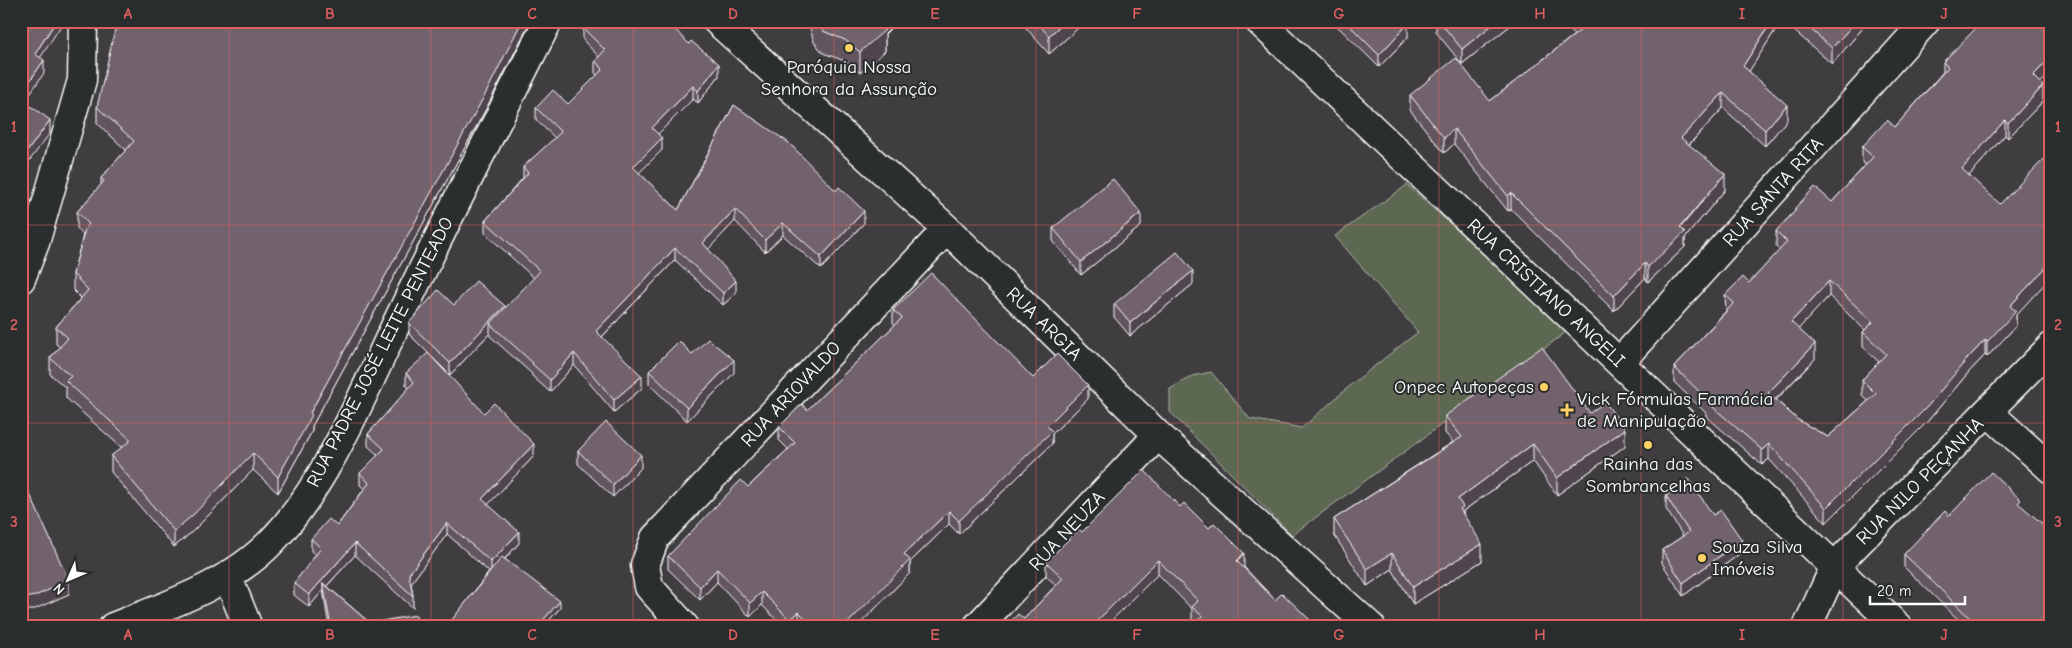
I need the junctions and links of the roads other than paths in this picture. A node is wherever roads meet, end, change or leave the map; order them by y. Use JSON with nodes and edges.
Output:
{"nodes":[{"id":1,"x":83,"y":21,"type":"edge"},
{"id":2,"x":548,"y":21,"type":"edge"},
{"id":3,"x":717,"y":21,"type":"edge"},
{"id":4,"x":1259,"y":21,"type":"edge"},
{"id":5,"x":1926,"y":21,"type":"edge"},
{"id":6,"x":946,"y":229,"type":"junction"},
{"id":7,"x":21,"y":279,"type":"edge"},
{"id":8,"x":2051,"y":347,"type":"edge"},
{"id":9,"x":1620,"y":362,"type":"junction"},
{"id":10,"x":1988,"y":412,"type":"junction"},
{"id":11,"x":1158,"y":435,"type":"junction"},
{"id":12,"x":2051,"y":469,"type":"edge"},
{"id":13,"x":1835,"y":566,"type":"junction"},
{"id":14,"x":228,"y":578,"type":"junction"},
{"id":15,"x":113,"y":627,"type":"edge"},
{"id":16,"x":248,"y":627,"type":"edge"},
{"id":17,"x":685,"y":627,"type":"edge"},
{"id":18,"x":977,"y":627,"type":"edge"},
{"id":19,"x":1371,"y":627,"type":"edge"},
{"id":20,"x":1807,"y":627,"type":"edge"},
{"id":21,"x":1898,"y":627,"type":"edge"}],
"edges":[{"from":1,"to":7,"type":"street"},
{"from":2,"to":14,"type":"street","name":"RUA PADRE JOSÉ LEITE PENTEADO"},
{"from":3,"to":6,"type":"street","name":"RUA ARGIA"},
{"from":4,"to":9,"type":"street","name":"RUA CRISTIANO ANGELI"},
{"from":5,"to":9,"type":"street","name":"RUA SANTA RITA"},
{"from":6,"to":11,"type":"street","name":"RUA ARGIA"},
{"from":6,"to":17,"type":"street","name":"RUA ARIOVALDO"},
{"from":8,"to":10,"type":"street","name":"RUA NILO PEÇANHA"},
{"from":9,"to":13,"type":"street","name":"RUA CRISTIANO ANGELI"},
{"from":10,"to":12,"type":"street"},
{"from":10,"to":13,"type":"street","name":"RUA NILO PEÇANHA"},
{"from":11,"to":18,"type":"street","name":"RUA NEUZA"},
{"from":11,"to":19,"type":"street","name":"RUA ARGIA"},
{"from":13,"to":20,"type":"street","name":"RUA NILO PEÇANHA"},
{"from":13,"to":21,"type":"street","name":"RUA CRISTIANO ANGELI"},
{"from":14,"to":15,"type":"street","name":"RUA PADRE JOSÉ LEITE PENTEADO"},
{"from":14,"to":16,"type":"street"}]}
